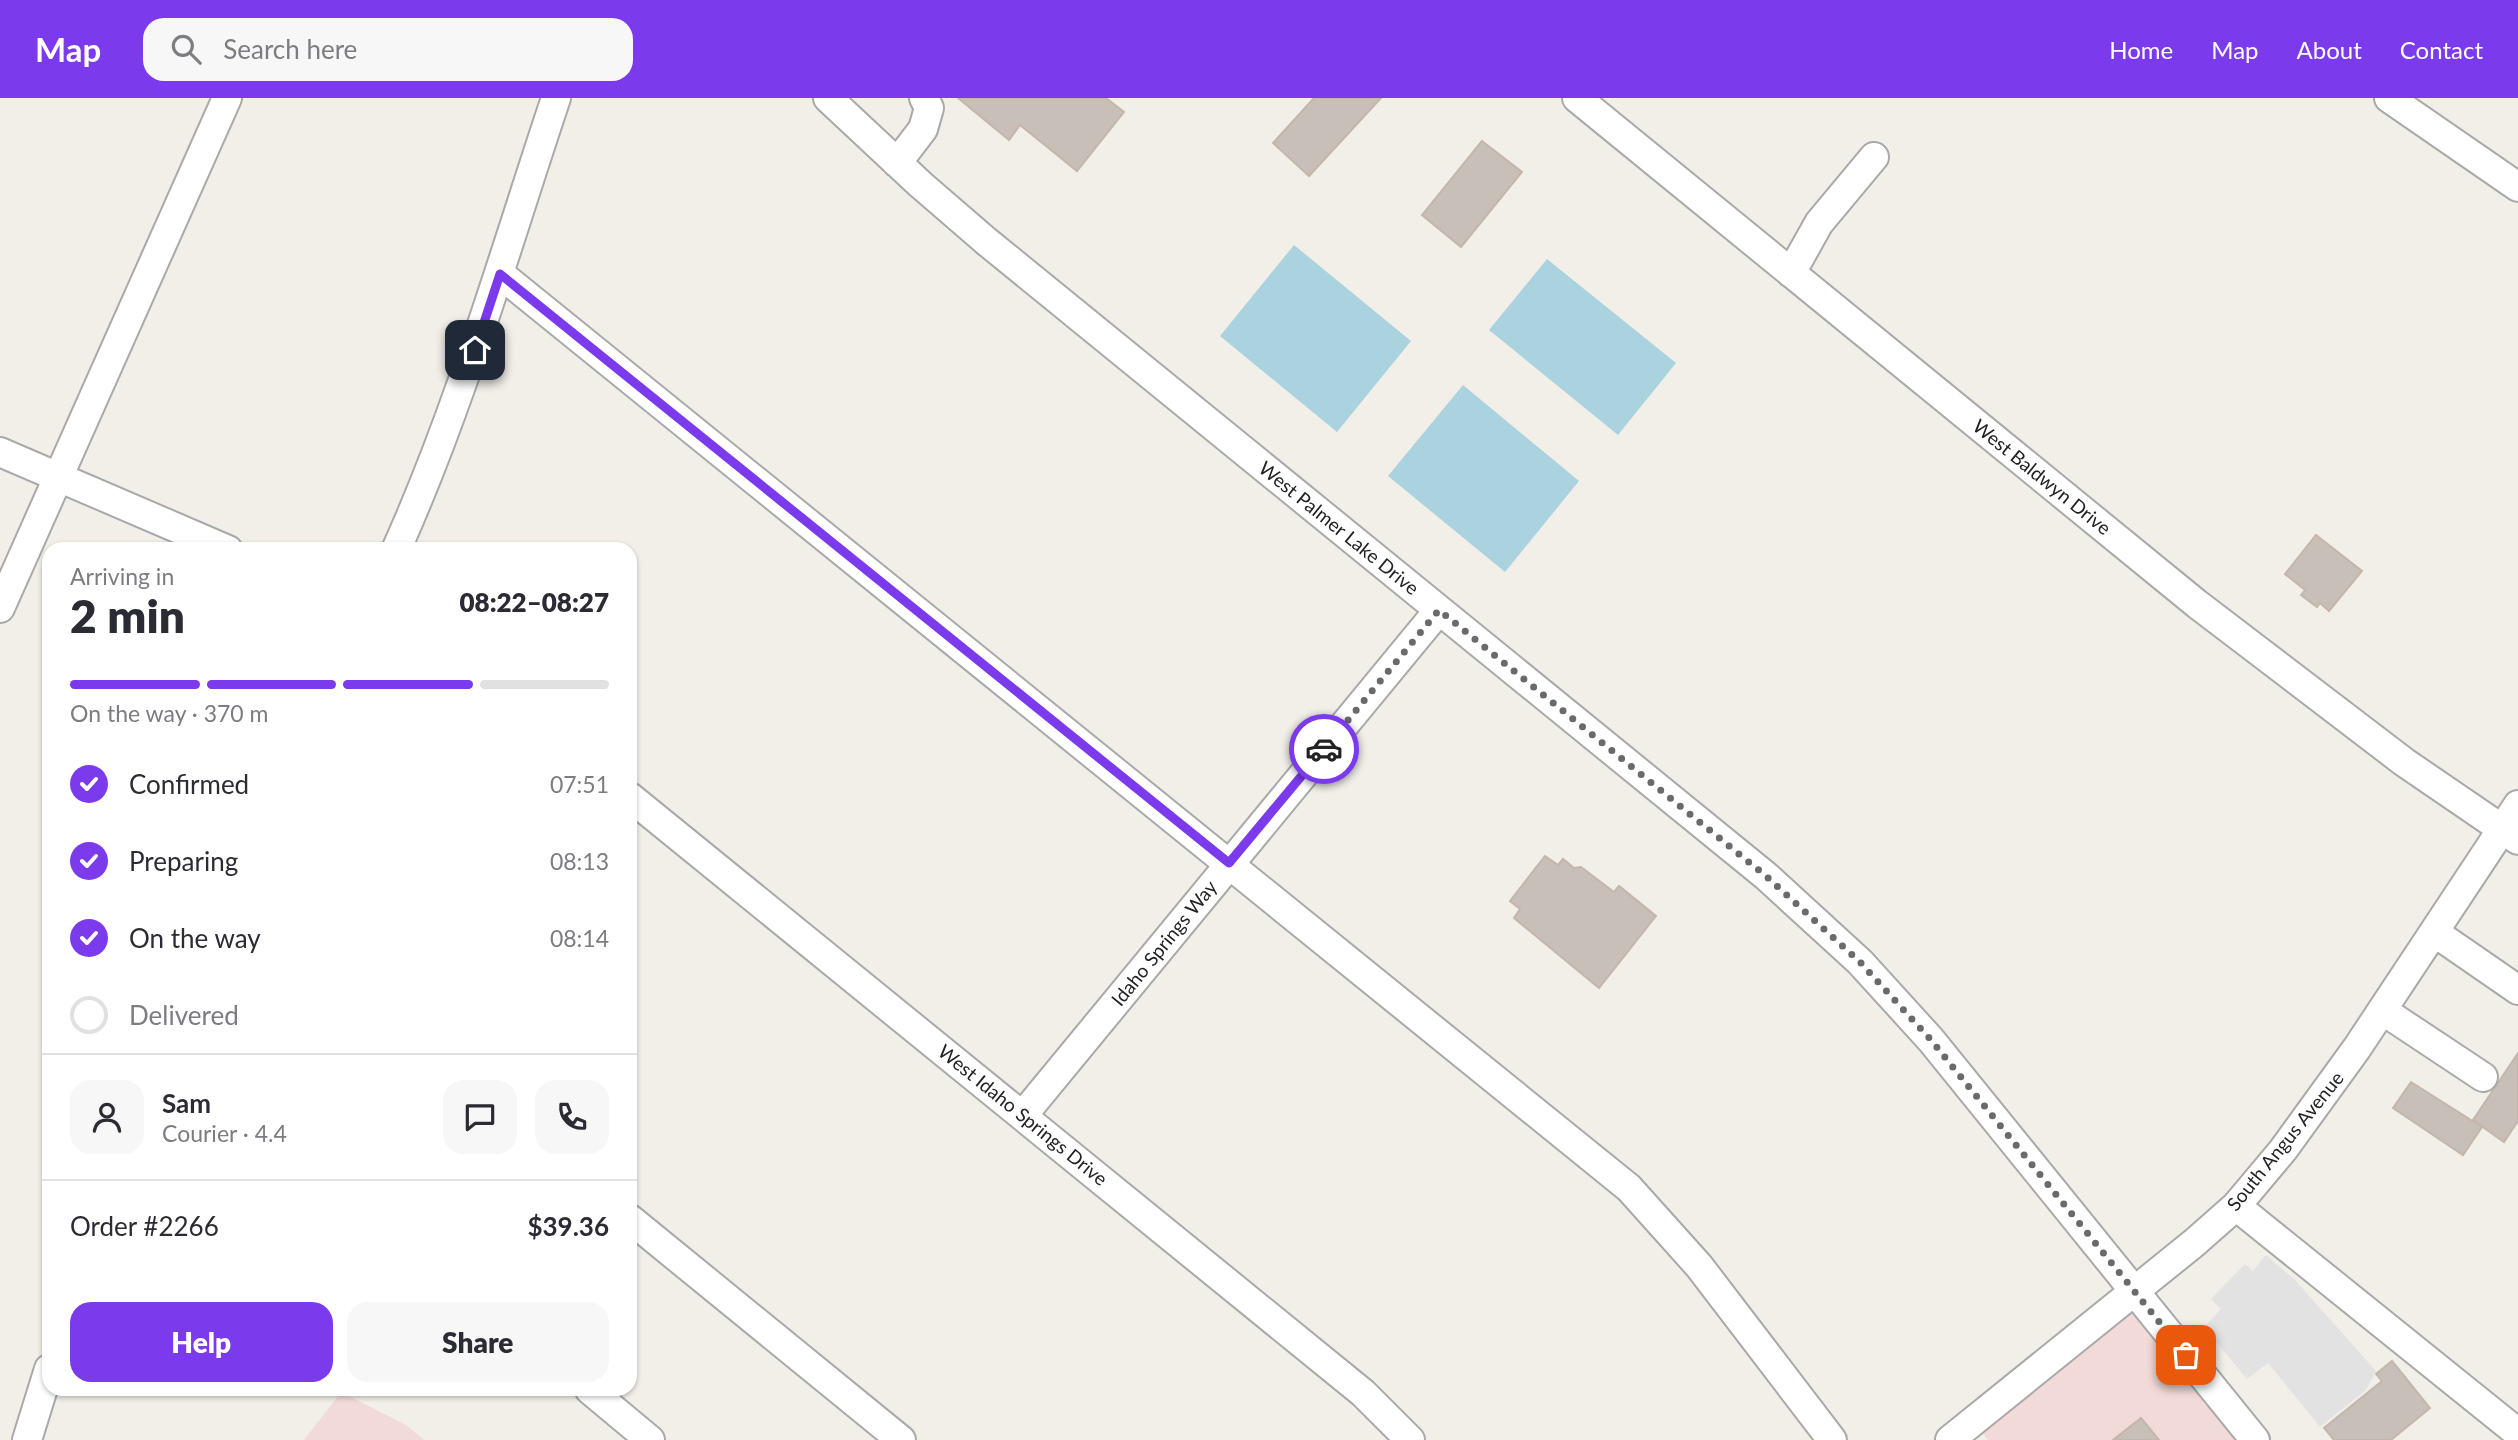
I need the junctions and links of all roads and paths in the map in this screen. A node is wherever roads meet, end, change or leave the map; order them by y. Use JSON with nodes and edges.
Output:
{"nodes":[{"id":1,"x":227,"y":98,"type":"edge"},
{"id":2,"x":556,"y":98,"type":"edge"},
{"id":3,"x":828,"y":98,"type":"edge"},
{"id":4,"x":924,"y":98,"type":"edge"},
{"id":5,"x":1577,"y":98,"type":"edge"},
{"id":6,"x":2389,"y":98,"type":"edge"},
{"id":7,"x":1874,"y":157,"type":"dead end"},
{"id":8,"x":897,"y":163,"type":"junction"},
{"id":9,"x":2518,"y":187,"type":"edge"},
{"id":10,"x":1791,"y":272,"type":"junction"},
{"id":11,"x":500,"y":274,"type":"junction"},
{"id":12,"x":0,"y":452,"type":"edge"},
{"id":13,"x":57,"y":477,"type":"junction"},
{"id":14,"x":209,"y":542,"type":"edge"},
{"id":15,"x":399,"y":542,"type":"edge"},
{"id":16,"x":0,"y":608,"type":"edge"},
{"id":17,"x":1439,"y":610,"type":"junction"},
{"id":18,"x":637,"y":803,"type":"edge"},
{"id":19,"x":2518,"y":805,"type":"edge"},
{"id":20,"x":2510,"y":835,"type":"edge"},
{"id":21,"x":1229,"y":863,"type":"junction"},
{"id":22,"x":2434,"y":932,"type":"junction"},
{"id":23,"x":2518,"y":990,"type":"edge"},
{"id":24,"x":2382,"y":1010,"type":"junction"},
{"id":25,"x":2483,"y":1077,"type":"dead end"},
{"id":26,"x":1023,"y":1115,"type":"junction"},
{"id":27,"x":2236,"y":1206,"type":"junction"},
{"id":28,"x":637,"y":1225,"type":"edge"},
{"id":29,"x":2134,"y":1292,"type":"junction"},
{"id":30,"x":42,"y":1392,"type":"edge"},
{"id":31,"x":597,"y":1396,"type":"edge"},
{"id":32,"x":2518,"y":1433,"type":"edge"},
{"id":33,"x":27,"y":1440,"type":"edge"},
{"id":34,"x":650,"y":1440,"type":"edge"},
{"id":35,"x":901,"y":1440,"type":"edge"},
{"id":36,"x":1410,"y":1440,"type":"edge"},
{"id":37,"x":1832,"y":1440,"type":"edge"},
{"id":38,"x":1950,"y":1440,"type":"edge"},
{"id":39,"x":2255,"y":1440,"type":"edge"}],
"edges":[{"from":1,"to":13,"type":"street"},
{"from":2,"to":11,"type":"street"},
{"from":3,"to":8,"type":"street","name":"West Palmer Lake Drive"},
{"from":4,"to":8,"type":"street"},
{"from":5,"to":10,"type":"street","name":"West Baldwyn Drive"},
{"from":6,"to":9,"type":"street"},
{"from":7,"to":10,"type":"street"},
{"from":8,"to":17,"type":"street","name":"West Palmer Lake Drive"},
{"from":10,"to":20,"type":"street","name":"West Baldwyn Drive"},
{"from":11,"to":15,"type":"street"},
{"from":11,"to":21,"type":"street"},
{"from":12,"to":13,"type":"street"},
{"from":13,"to":14,"type":"street"},
{"from":13,"to":16,"type":"street"},
{"from":17,"to":21,"type":"street","name":"Idaho Springs Way"},
{"from":17,"to":29,"type":"street","name":"West Palmer Lake Drive"},
{"from":18,"to":26,"type":"street","name":"West Idaho Springs Drive"},
{"from":19,"to":20,"type":"street","name":"South Angus Avenue"},
{"from":20,"to":22,"type":"street","name":"South Angus Avenue"},
{"from":21,"to":26,"type":"street","name":"Idaho Springs Way"},
{"from":21,"to":37,"type":"street"},
{"from":22,"to":23,"type":"street"},
{"from":22,"to":24,"type":"street","name":"South Angus Avenue"},
{"from":24,"to":25,"type":"street"},
{"from":24,"to":27,"type":"street","name":"South Angus Avenue"},
{"from":26,"to":36,"type":"street","name":"West Idaho Springs Drive"},
{"from":27,"to":29,"type":"street","name":"South Angus Avenue"},
{"from":27,"to":32,"type":"street"},
{"from":28,"to":35,"type":"street"},
{"from":29,"to":38,"type":"street","name":"South Angus Avenue"},
{"from":29,"to":39,"type":"street","name":"West Palmer Lake Drive"},
{"from":30,"to":33,"type":"street"},
{"from":31,"to":34,"type":"street"}]}
